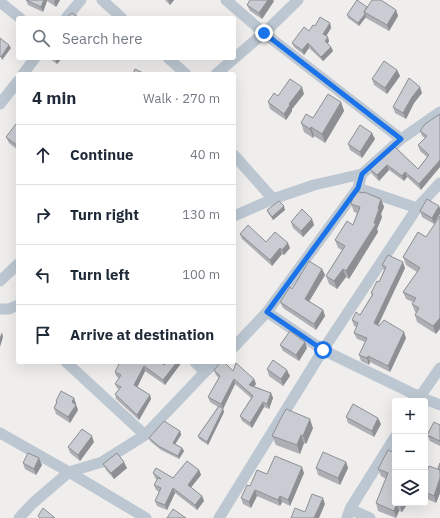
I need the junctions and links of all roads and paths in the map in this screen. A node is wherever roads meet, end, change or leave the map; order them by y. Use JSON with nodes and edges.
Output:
{"nodes":[{"id":1,"x":80,"y":0,"type":"edge"},
{"id":2,"x":102,"y":0,"type":"edge"},
{"id":3,"x":226,"y":0,"type":"edge"},
{"id":4,"x":298,"y":0,"type":"edge"},
{"id":5,"x":0,"y":2,"type":"edge"},
{"id":6,"x":18,"y":16,"type":"edge"},
{"id":7,"x":68,"y":16,"type":"edge"},
{"id":8,"x":120,"y":16,"type":"edge"},
{"id":9,"x":264,"y":33,"type":"junction"},
{"id":10,"x":236,"y":57,"type":"edge"},
{"id":11,"x":34,"y":60,"type":"edge"},
{"id":12,"x":170,"y":60,"type":"edge"},
{"id":13,"x":232,"y":60,"type":"edge"},
{"id":14,"x":24,"y":72,"type":"edge"},
{"id":15,"x":184,"y":72,"type":"edge"},
{"id":16,"x":218,"y":72,"type":"edge"},
{"id":17,"x":16,"y":84,"type":"edge"},
{"id":18,"x":0,"y":104,"type":"edge"},
{"id":19,"x":440,"y":112,"type":"edge"},
{"id":20,"x":401,"y":139,"type":"junction"},
{"id":21,"x":236,"y":157,"type":"edge"},
{"id":22,"x":362,"y":174,"type":"junction"},
{"id":23,"x":440,"y":183,"type":"edge"},
{"id":24,"x":358,"y":188,"type":"junction"},
{"id":25,"x":273,"y":199,"type":"junction"},
{"id":26,"x":417,"y":208,"type":"junction"},
{"id":27,"x":236,"y":215,"type":"edge"},
{"id":28,"x":16,"y":266,"type":"edge"},
{"id":29,"x":0,"y":282,"type":"edge"},
{"id":30,"x":267,"y":312,"type":"junction"},
{"id":31,"x":236,"y":345,"type":"edge"},
{"id":32,"x":323,"y":350,"type":"junction"},
{"id":33,"x":68,"y":364,"type":"edge"},
{"id":34,"x":197,"y":364,"type":"edge"},
{"id":35,"x":214,"y":364,"type":"edge"},
{"id":36,"x":440,"y":368,"type":"edge"},
{"id":37,"x":205,"y":372,"type":"junction"},
{"id":38,"x":416,"y":398,"type":"edge"},
{"id":39,"x":419,"y":398,"type":"edge"},
{"id":40,"x":428,"y":402,"type":"edge"},
{"id":41,"x":440,"y":405,"type":"edge"},
{"id":42,"x":0,"y":433,"type":"edge"},
{"id":43,"x":145,"y":435,"type":"junction"},
{"id":44,"x":392,"y":442,"type":"edge"},
{"id":45,"x":68,"y":472,"type":"junction"},
{"id":46,"x":348,"y":513,"type":"edge"},
{"id":47,"x":133,"y":515,"type":"edge"},
{"id":48,"x":18,"y":518,"type":"edge"},
{"id":49,"x":146,"y":518,"type":"edge"},
{"id":50,"x":219,"y":518,"type":"edge"},
{"id":51,"x":370,"y":518,"type":"edge"}],
"edges":[{"from":1,"to":7,"type":"street"},
{"from":2,"to":8,"type":"street"},
{"from":3,"to":9,"type":"street"},
{"from":4,"to":9,"type":"street"},
{"from":5,"to":6,"type":"street"},
{"from":9,"to":10,"type":"street"},
{"from":9,"to":20,"type":"street"},
{"from":11,"to":14,"type":"street"},
{"from":12,"to":15,"type":"street"},
{"from":13,"to":16,"type":"street"},
{"from":17,"to":18,"type":"street"},
{"from":19,"to":20,"type":"street"},
{"from":20,"to":22,"type":"street"},
{"from":21,"to":25,"type":"street"},
{"from":22,"to":24,"type":"street"},
{"from":22,"to":25,"type":"street"},
{"from":23,"to":26,"type":"street"},
{"from":24,"to":26,"type":"street"},
{"from":24,"to":30,"type":"street"},
{"from":25,"to":27,"type":"street"},
{"from":26,"to":32,"type":"street"},
{"from":28,"to":29,"type":"street"},
{"from":30,"to":31,"type":"street"},
{"from":30,"to":32,"type":"street"},
{"from":32,"to":38,"type":"street"},
{"from":32,"to":50,"type":"street"},
{"from":33,"to":43,"type":"street"},
{"from":34,"to":37,"type":"street"},
{"from":35,"to":37,"type":"street"},
{"from":36,"to":39,"type":"street"},
{"from":37,"to":43,"type":"street"},
{"from":40,"to":41,"type":"street"},
{"from":42,"to":45,"type":"street"},
{"from":43,"to":45,"type":"street"},
{"from":44,"to":46,"type":"street"},
{"from":45,"to":47,"type":"street"},
{"from":45,"to":48,"type":"street"},
{"from":46,"to":51,"type":"street"},
{"from":47,"to":49,"type":"street"}]}
